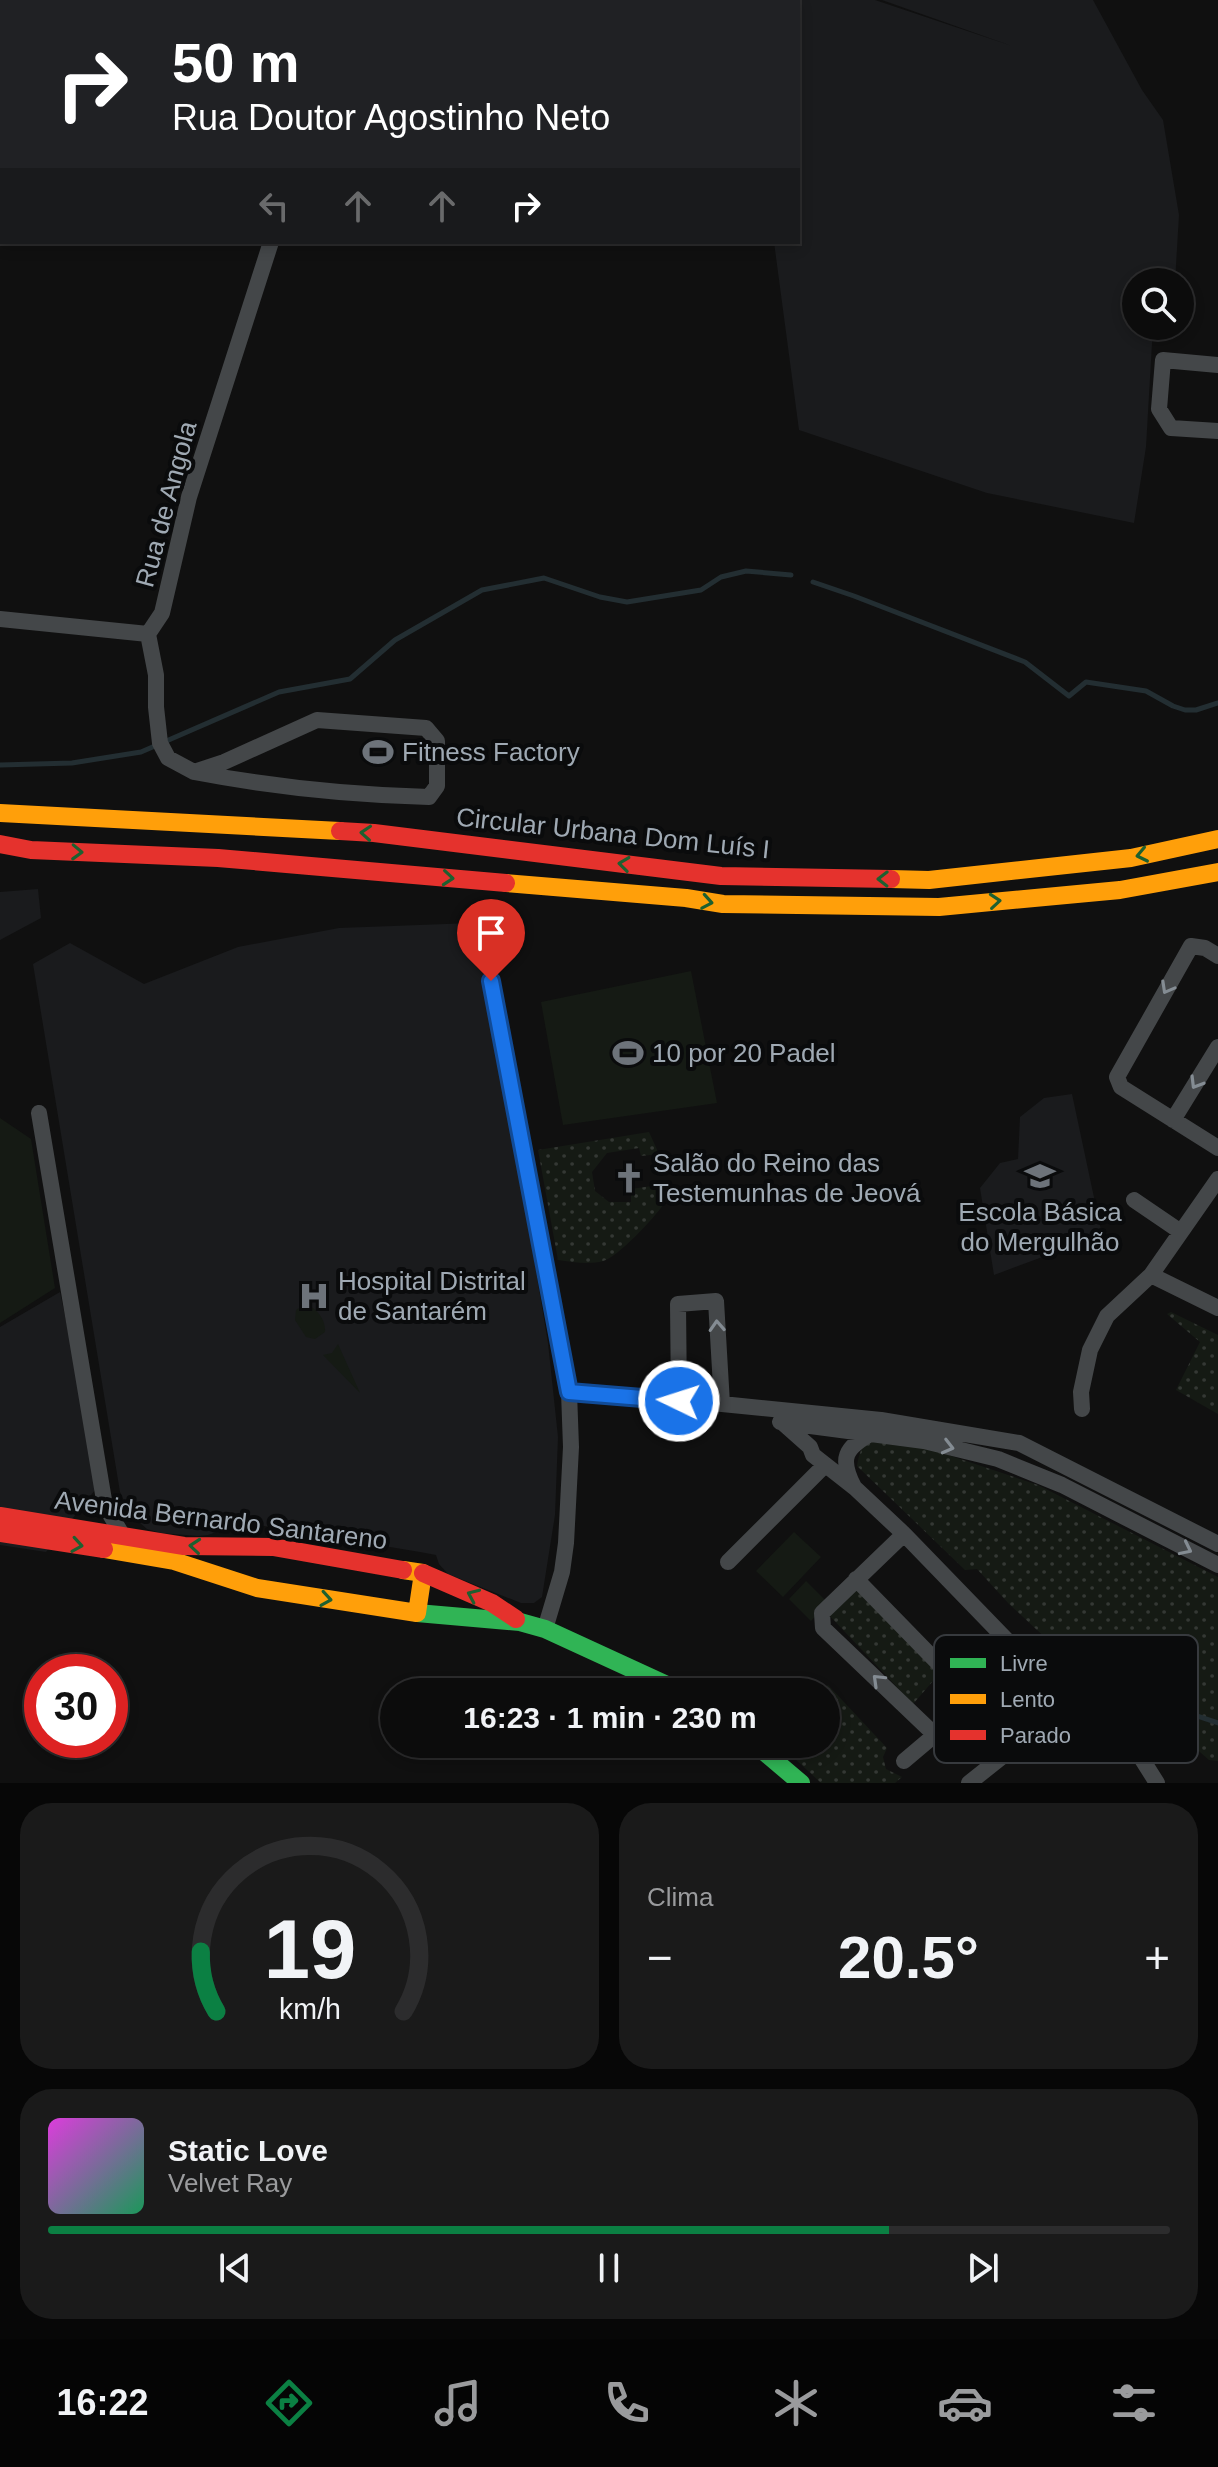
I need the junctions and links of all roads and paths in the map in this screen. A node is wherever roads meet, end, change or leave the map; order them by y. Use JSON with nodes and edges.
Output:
{"nodes":[{"id":1,"x":270,"y":244,"type":"edge"},
{"id":2,"x":1218,"y":365,"type":"edge"},
{"id":3,"x":1218,"y":431,"type":"edge"},
{"id":4,"x":0,"y":619,"type":"edge"},
{"id":5,"x":148,"y":634,"type":"junction"},
{"id":6,"x":251,"y":749,"type":"junction"},
{"id":7,"x":194,"y":772,"type":"junction"},
{"id":8,"x":255,"y":783,"type":"junction"},
{"id":9,"x":0,"y":813,"type":"edge"},
{"id":10,"x":1218,"y":839,"type":"edge"},
{"id":11,"x":0,"y":844,"type":"edge"},
{"id":12,"x":31,"y":850,"type":"junction"},
{"id":13,"x":0,"y":855,"type":"edge"},
{"id":14,"x":1218,"y":872,"type":"edge"},
{"id":15,"x":1218,"y":956,"type":"edge"},
{"id":16,"x":491,"y":981,"type":"dead end"},
{"id":17,"x":1218,"y":1047,"type":"edge"},
{"id":18,"x":39,"y":1113,"type":"dead end"},
{"id":19,"x":1173,"y":1120,"type":"junction"},
{"id":20,"x":1218,"y":1148,"type":"edge"},
{"id":21,"x":1218,"y":1179,"type":"edge"},
{"id":22,"x":1134,"y":1200,"type":"dead end"},
{"id":23,"x":1181,"y":1232,"type":"junction"},
{"id":24,"x":1151,"y":1275,"type":"junction"},
{"id":25,"x":1218,"y":1308,"type":"edge"},
{"id":26,"x":569,"y":1392,"type":"junction"},
{"id":27,"x":679,"y":1401,"type":"junction"},
{"id":28,"x":722,"y":1404,"type":"junction"},
{"id":29,"x":741,"y":1407,"type":"junction"},
{"id":30,"x":1082,"y":1409,"type":"dead end"},
{"id":31,"x":783,"y":1423,"type":"junction"},
{"id":32,"x":872,"y":1433,"type":"junction"},
{"id":33,"x":825,"y":1465,"type":"junction"},
{"id":34,"x":855,"y":1488,"type":"junction"},
{"id":35,"x":105,"y":1506,"type":"junction"},
{"id":36,"x":0,"y":1516,"type":"edge"},
{"id":37,"x":88,"y":1530,"type":"junction"},
{"id":38,"x":0,"y":1533,"type":"edge"},
{"id":39,"x":904,"y":1534,"type":"junction"},
{"id":40,"x":123,"y":1536,"type":"junction"},
{"id":41,"x":1218,"y":1544,"type":"edge"},
{"id":42,"x":273,"y":1547,"type":"junction"},
{"id":43,"x":728,"y":1562,"type":"dead end"},
{"id":44,"x":1218,"y":1565,"type":"edge"},
{"id":45,"x":423,"y":1573,"type":"junction"},
{"id":46,"x":856,"y":1579,"type":"junction"},
{"id":47,"x":249,"y":1586,"type":"junction"},
{"id":48,"x":417,"y":1613,"type":"junction"},
{"id":49,"x":520,"y":1622,"type":"junction"},
{"id":50,"x":545,"y":1629,"type":"junction"},
{"id":51,"x":1002,"y":1635,"type":"edge"},
{"id":52,"x":934,"y":1659,"type":"edge"},
{"id":53,"x":652,"y":1678,"type":"edge"},
{"id":54,"x":934,"y":1734,"type":"joint"},
{"id":55,"x":772,"y":1758,"type":"edge"},
{"id":56,"x":904,"y":1761,"type":"dead end"},
{"id":57,"x":995,"y":1763,"type":"edge"},
{"id":58,"x":1144,"y":1763,"type":"edge"},
{"id":59,"x":801,"y":1783,"type":"edge"},
{"id":60,"x":969,"y":1783,"type":"edge"},
{"id":61,"x":1157,"y":1783,"type":"edge"}],
"edges":[{"from":1,"to":5,"type":"street","name":"Rua de Angola"},
{"from":2,"to":3,"type":"street"},
{"from":4,"to":5,"type":"street"},
{"from":5,"to":7,"type":"street"},
{"from":6,"to":7,"type":"street"},
{"from":6,"to":8,"type":"street"},
{"from":6,"to":8,"type":"street"},
{"from":7,"to":8,"type":"street"},
{"from":10,"to":9,"type":"main road","name":"Circular Urbana Dom Luís I","one_way":true},
{"from":11,"to":12,"type":"main road"},
{"from":12,"to":13,"type":"main road"},
{"from":12,"to":14,"type":"main road","one_way":true},
{"from":15,"to":19,"type":"street","one_way":true},
{"from":16,"to":26,"type":"street"},
{"from":17,"to":19,"type":"street","one_way":true},
{"from":18,"to":35,"type":"street"},
{"from":19,"to":20,"type":"street"},
{"from":21,"to":23,"type":"street"},
{"from":22,"to":23,"type":"street"},
{"from":23,"to":24,"type":"street"},
{"from":24,"to":25,"type":"street"},
{"from":24,"to":30,"type":"street"},
{"from":26,"to":27,"type":"street"},
{"from":26,"to":50,"type":"street"},
{"from":27,"to":28,"type":"street"},
{"from":28,"to":27,"type":"street","one_way":true},
{"from":28,"to":29,"type":"street"},
{"from":29,"to":31,"type":"street"},
{"from":29,"to":41,"type":"street"},
{"from":31,"to":32,"type":"street"},
{"from":31,"to":33,"type":"street"},
{"from":32,"to":34,"type":"street"},
{"from":32,"to":44,"type":"street","one_way":true},
{"from":33,"to":34,"type":"street"},
{"from":33,"to":43,"type":"street"},
{"from":34,"to":39,"type":"street"},
{"from":35,"to":37,"type":"street"},
{"from":35,"to":40,"type":"street"},
{"from":36,"to":37,"type":"main road","name":"Avenida Bernardo Santareno"},
{"from":37,"to":40,"type":"main road","name":"Avenida Bernardo Santareno"},
{"from":38,"to":47,"type":"main road","name":"Avenida Bernardo Santareno","one_way":true},
{"from":39,"to":46,"type":"street"},
{"from":39,"to":51,"type":"street"},
{"from":42,"to":40,"type":"main road","name":"Avenida Bernardo Santareno","one_way":true},
{"from":42,"to":45,"type":"main road","name":"Avenida Bernardo Santareno"},
{"from":42,"to":47,"type":"main road"},
{"from":45,"to":48,"type":"main road"},
{"from":49,"to":45,"type":"main road","name":"Avenida Bernardo Santareno","one_way":true},
{"from":46,"to":52,"type":"street"},
{"from":54,"to":46,"type":"street","one_way":true},
{"from":47,"to":48,"type":"main road","name":"Avenida Bernardo Santareno","one_way":true},
{"from":48,"to":49,"type":"main road","name":"Avenida Bernardo Santareno"},
{"from":49,"to":50,"type":"main road","name":"Avenida Bernardo Santareno"},
{"from":50,"to":53,"type":"main road","name":"Avenida Bernardo Santareno"},
{"from":54,"to":56,"type":"street"},
{"from":55,"to":59,"type":"main road"},
{"from":57,"to":60,"type":"street"},
{"from":58,"to":61,"type":"street"}]}
